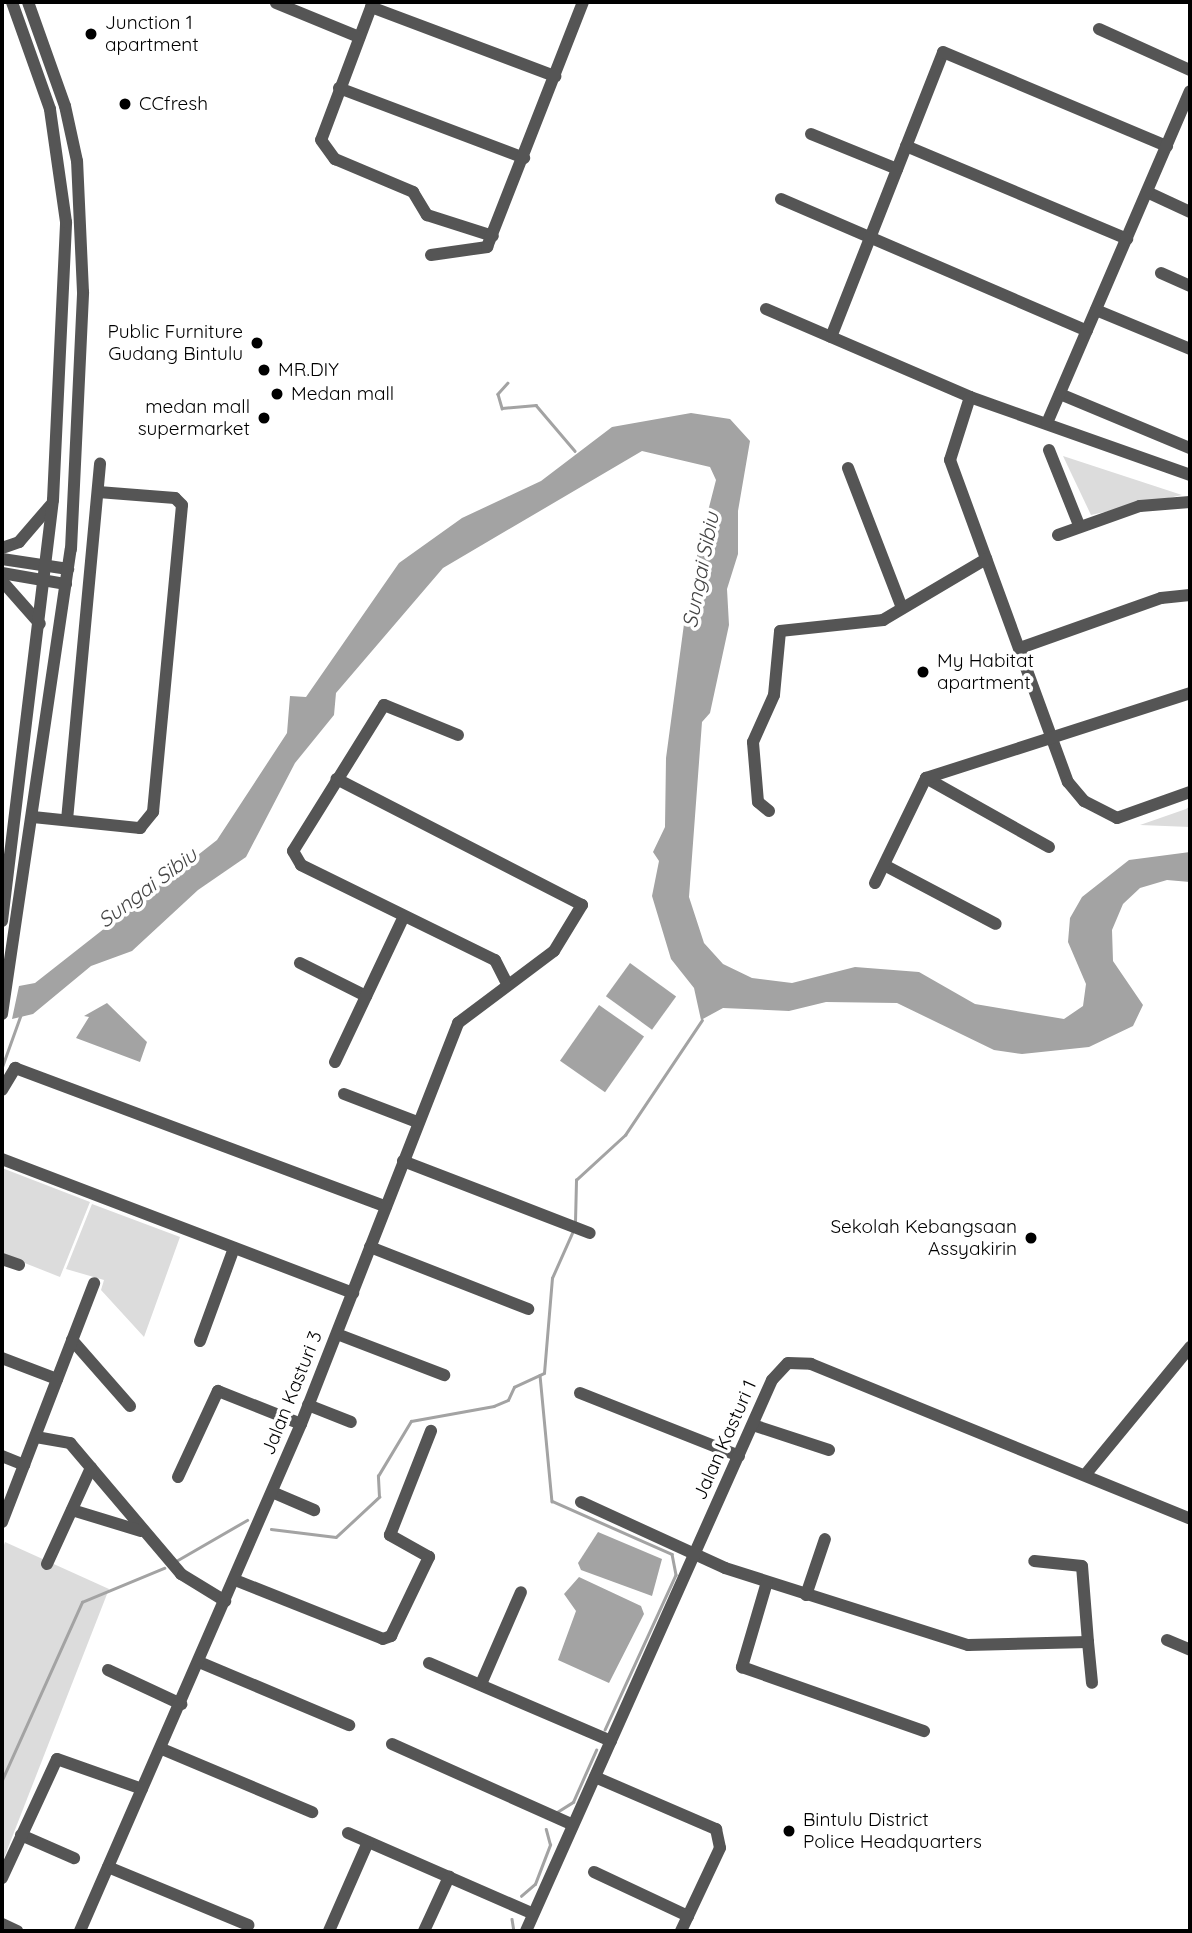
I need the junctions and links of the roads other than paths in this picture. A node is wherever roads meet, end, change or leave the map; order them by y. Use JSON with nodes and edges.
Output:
{"nodes":[{"id":1,"x":12,"y":2,"type":"edge"},
{"id":2,"x":28,"y":2,"type":"edge"},
{"id":3,"x":583,"y":2,"type":"edge"},
{"id":4,"x":276,"y":3,"type":"edge"},
{"id":5,"x":372,"y":4,"type":"edge"},
{"id":6,"x":1098,"y":29,"type":"dead end"},
{"id":7,"x":359,"y":37,"type":"junction"},
{"id":8,"x":1190,"y":70,"type":"edge"},
{"id":9,"x":555,"y":76,"type":"junction"},
{"id":10,"x":339,"y":89,"type":"junction"},
{"id":11,"x":1190,"y":92,"type":"edge"},
{"id":12,"x":811,"y":134,"type":"dead end"},
{"id":13,"x":906,"y":146,"type":"junction"},
{"id":14,"x":1167,"y":146,"type":"junction"},
{"id":15,"x":524,"y":158,"type":"junction"},
{"id":16,"x":897,"y":169,"type":"junction"},
{"id":17,"x":1147,"y":192,"type":"junction"},
{"id":18,"x":781,"y":199,"type":"dead end"},
{"id":19,"x":1190,"y":212,"type":"edge"},
{"id":20,"x":493,"y":236,"type":"junction"},
{"id":21,"x":870,"y":237,"type":"junction"},
{"id":22,"x":1127,"y":239,"type":"junction"},
{"id":23,"x":431,"y":255,"type":"dead end"},
{"id":24,"x":1161,"y":273,"type":"dead end"},
{"id":25,"x":1190,"y":286,"type":"edge"},
{"id":26,"x":766,"y":309,"type":"dead end"},
{"id":27,"x":1096,"y":310,"type":"junction"},
{"id":28,"x":1087,"y":331,"type":"junction"},
{"id":29,"x":831,"y":337,"type":"junction"},
{"id":30,"x":1190,"y":349,"type":"edge"},
{"id":31,"x":1060,"y":394,"type":"junction"},
{"id":32,"x":970,"y":397,"type":"junction"},
{"id":33,"x":1047,"y":423,"type":"junction"},
{"id":34,"x":1190,"y":448,"type":"edge"},
{"id":35,"x":1049,"y":450,"type":"dead end"},
{"id":36,"x":100,"y":464,"type":"dead end"},
{"id":37,"x":848,"y":468,"type":"dead end"},
{"id":38,"x":1190,"y":475,"type":"edge"},
{"id":39,"x":98,"y":492,"type":"junction"},
{"id":40,"x":53,"y":500,"type":"junction"},
{"id":41,"x":1190,"y":502,"type":"edge"},
{"id":42,"x":1079,"y":525,"type":"junction"},
{"id":43,"x":1058,"y":535,"type":"dead end"},
{"id":44,"x":2,"y":548,"type":"edge"},
{"id":45,"x":2,"y":559,"type":"edge"},
{"id":46,"x":986,"y":559,"type":"junction"},
{"id":47,"x":68,"y":569,"type":"junction"},
{"id":48,"x":2,"y":573,"type":"edge"},
{"id":49,"x":46,"y":573,"type":"junction"},
{"id":50,"x":2,"y":581,"type":"edge"},
{"id":51,"x":66,"y":584,"type":"junction"},
{"id":52,"x":1190,"y":595,"type":"edge"},
{"id":53,"x":902,"y":608,"type":"junction"},
{"id":54,"x":40,"y":624,"type":"junction"},
{"id":55,"x":1020,"y":648,"type":"junction"},
{"id":56,"x":58,"y":652,"type":"junction"},
{"id":57,"x":83,"y":656,"type":"junction"},
{"id":58,"x":1190,"y":694,"type":"edge"},
{"id":59,"x":458,"y":735,"type":"dead end"},
{"id":60,"x":1052,"y":741,"type":"junction"},
{"id":61,"x":926,"y":778,"type":"junction"},
{"id":62,"x":337,"y":779,"type":"junction"},
{"id":63,"x":1190,"y":792,"type":"edge"},
{"id":64,"x":769,"y":811,"type":"dead end"},
{"id":65,"x":33,"y":817,"type":"junction"},
{"id":66,"x":67,"y":820,"type":"junction"},
{"id":67,"x":1049,"y":847,"type":"dead end"},
{"id":68,"x":886,"y":866,"type":"junction"},
{"id":69,"x":875,"y":883,"type":"dead end"},
{"id":70,"x":404,"y":916,"type":"junction"},
{"id":71,"x":2,"y":921,"type":"edge"},
{"id":72,"x":996,"y":924,"type":"dead end"},
{"id":73,"x":300,"y":963,"type":"dead end"},
{"id":74,"x":508,"y":985,"type":"junction"},
{"id":75,"x":366,"y":996,"type":"junction"},
{"id":76,"x":2,"y":1014,"type":"edge"},
{"id":77,"x":335,"y":1062,"type":"dead end"},
{"id":78,"x":2,"y":1090,"type":"edge"},
{"id":79,"x":344,"y":1094,"type":"dead end"},
{"id":80,"x":417,"y":1122,"type":"junction"},
{"id":81,"x":2,"y":1160,"type":"edge"},
{"id":82,"x":403,"y":1161,"type":"junction"},
{"id":83,"x":386,"y":1207,"type":"junction"},
{"id":84,"x":590,"y":1233,"type":"dead end"},
{"id":85,"x":370,"y":1247,"type":"junction"},
{"id":86,"x":234,"y":1248,"type":"junction"},
{"id":87,"x":2,"y":1259,"type":"edge"},
{"id":88,"x":19,"y":1265,"type":"dead end"},
{"id":89,"x":94,"y":1283,"type":"dead end"},
{"id":90,"x":353,"y":1293,"type":"junction"},
{"id":91,"x":528,"y":1309,"type":"dead end"},
{"id":92,"x":337,"y":1334,"type":"junction"},
{"id":93,"x":72,"y":1340,"type":"junction"},
{"id":94,"x":200,"y":1341,"type":"dead end"},
{"id":95,"x":1190,"y":1347,"type":"edge"},
{"id":96,"x":2,"y":1358,"type":"edge"},
{"id":97,"x":444,"y":1375,"type":"dead end"},
{"id":98,"x":57,"y":1379,"type":"junction"},
{"id":99,"x":580,"y":1393,"type":"dead end"},
{"id":100,"x":308,"y":1405,"type":"junction"},
{"id":101,"x":130,"y":1406,"type":"dead end"},
{"id":102,"x":351,"y":1422,"type":"dead end"},
{"id":103,"x":300,"y":1424,"type":"junction"},
{"id":104,"x":753,"y":1425,"type":"junction"},
{"id":105,"x":431,"y":1432,"type":"dead end"},
{"id":106,"x":36,"y":1437,"type":"junction"},
{"id":107,"x":829,"y":1450,"type":"dead end"},
{"id":108,"x":2,"y":1456,"type":"edge"},
{"id":109,"x":739,"y":1456,"type":"junction"},
{"id":110,"x":24,"y":1465,"type":"junction"},
{"id":111,"x":91,"y":1468,"type":"junction"},
{"id":112,"x":1085,"y":1475,"type":"junction"},
{"id":113,"x":178,"y":1477,"type":"dead end"},
{"id":114,"x":272,"y":1492,"type":"junction"},
{"id":115,"x":581,"y":1502,"type":"dead end"},
{"id":116,"x":72,"y":1510,"type":"junction"},
{"id":117,"x":314,"y":1510,"type":"dead end"},
{"id":118,"x":1190,"y":1519,"type":"edge"},
{"id":119,"x":2,"y":1522,"type":"edge"},
{"id":120,"x":141,"y":1531,"type":"junction"},
{"id":121,"x":825,"y":1539,"type":"dead end"},
{"id":122,"x":696,"y":1555,"type":"junction"},
{"id":123,"x":1034,"y":1561,"type":"dead end"},
{"id":124,"x":47,"y":1564,"type":"dead end"},
{"id":125,"x":235,"y":1580,"type":"junction"},
{"id":126,"x":767,"y":1583,"type":"junction"},
{"id":127,"x":521,"y":1592,"type":"dead end"},
{"id":128,"x":806,"y":1595,"type":"junction"},
{"id":129,"x":225,"y":1601,"type":"junction"},
{"id":130,"x":1167,"y":1640,"type":"dead end"},
{"id":131,"x":1088,"y":1642,"type":"junction"},
{"id":132,"x":1190,"y":1650,"type":"edge"},
{"id":133,"x":200,"y":1662,"type":"junction"},
{"id":134,"x":429,"y":1663,"type":"dead end"},
{"id":135,"x":107,"y":1670,"type":"dead end"},
{"id":136,"x":1092,"y":1683,"type":"dead end"},
{"id":137,"x":481,"y":1684,"type":"junction"},
{"id":138,"x":181,"y":1704,"type":"junction"},
{"id":139,"x":349,"y":1725,"type":"dead end"},
{"id":140,"x":924,"y":1731,"type":"dead end"},
{"id":141,"x":611,"y":1741,"type":"junction"},
{"id":142,"x":392,"y":1744,"type":"dead end"},
{"id":143,"x":162,"y":1749,"type":"junction"},
{"id":144,"x":595,"y":1777,"type":"junction"},
{"id":145,"x":142,"y":1789,"type":"junction"},
{"id":146,"x":312,"y":1812,"type":"dead end"},
{"id":147,"x":573,"y":1825,"type":"junction"},
{"id":148,"x":348,"y":1833,"type":"dead end"},
{"id":149,"x":20,"y":1835,"type":"junction"},
{"id":150,"x":368,"y":1842,"type":"junction"},
{"id":151,"x":74,"y":1858,"type":"dead end"},
{"id":152,"x":108,"y":1867,"type":"junction"},
{"id":153,"x":594,"y":1872,"type":"dead end"},
{"id":154,"x":449,"y":1877,"type":"junction"},
{"id":155,"x":2,"y":1878,"type":"edge"},
{"id":156,"x":533,"y":1914,"type":"junction"},
{"id":157,"x":688,"y":1916,"type":"junction"},
{"id":158,"x":2,"y":1924,"type":"edge"},
{"id":159,"x":248,"y":1925,"type":"dead end"},
{"id":160,"x":16,"y":1931,"type":"edge"},
{"id":161,"x":80,"y":1931,"type":"edge"},
{"id":162,"x":329,"y":1931,"type":"edge"},
{"id":163,"x":424,"y":1931,"type":"edge"},
{"id":164,"x":526,"y":1931,"type":"edge"},
{"id":165,"x":681,"y":1931,"type":"edge"}],
"edges":[{"from":1,"to":40,"type":"street"},
{"from":2,"to":47,"type":"street"},
{"from":3,"to":9,"type":"street"},
{"from":4,"to":7,"type":"street"},
{"from":5,"to":7,"type":"street"},
{"from":5,"to":9,"type":"street"},
{"from":6,"to":8,"type":"street"},
{"from":7,"to":10,"type":"street"},
{"from":9,"to":15,"type":"street"},
{"from":10,"to":15,"type":"street"},
{"from":10,"to":20,"type":"street"},
{"from":11,"to":14,"type":"street"},
{"from":12,"to":16,"type":"street"},
{"from":13,"to":14,"type":"street"},
{"from":13,"to":16,"type":"street"},
{"from":13,"to":22,"type":"street"},
{"from":14,"to":17,"type":"street"},
{"from":15,"to":20,"type":"street"},
{"from":16,"to":21,"type":"street"},
{"from":17,"to":19,"type":"street"},
{"from":17,"to":22,"type":"street"},
{"from":18,"to":21,"type":"street"},
{"from":20,"to":23,"type":"street"},
{"from":21,"to":28,"type":"street"},
{"from":21,"to":29,"type":"street"},
{"from":22,"to":27,"type":"street"},
{"from":24,"to":25,"type":"street"},
{"from":26,"to":29,"type":"street"},
{"from":27,"to":28,"type":"street"},
{"from":27,"to":30,"type":"street"},
{"from":28,"to":31,"type":"street"},
{"from":29,"to":32,"type":"street"},
{"from":31,"to":33,"type":"street"},
{"from":31,"to":34,"type":"street"},
{"from":32,"to":33,"type":"street"},
{"from":32,"to":46,"type":"street"},
{"from":33,"to":38,"type":"street"},
{"from":35,"to":42,"type":"street"},
{"from":36,"to":39,"type":"street"},
{"from":37,"to":53,"type":"street"},
{"from":39,"to":57,"type":"street"},
{"from":39,"to":66,"type":"street"},
{"from":40,"to":44,"type":"street"},
{"from":40,"to":49,"type":"street"},
{"from":41,"to":42,"type":"street"},
{"from":42,"to":43,"type":"street"},
{"from":45,"to":49,"type":"street"},
{"from":46,"to":53,"type":"street"},
{"from":46,"to":55,"type":"street"},
{"from":47,"to":49,"type":"street"},
{"from":47,"to":51,"type":"street"},
{"from":48,"to":49,"type":"street"},
{"from":49,"to":51,"type":"street"},
{"from":49,"to":54,"type":"street"},
{"from":50,"to":54,"type":"street"},
{"from":51,"to":56,"type":"street"},
{"from":52,"to":55,"type":"street"},
{"from":53,"to":64,"type":"street"},
{"from":54,"to":71,"type":"street"},
{"from":55,"to":60,"type":"street"},
{"from":56,"to":57,"type":"street"},
{"from":56,"to":65,"type":"street"},
{"from":57,"to":66,"type":"street"},
{"from":58,"to":60,"type":"street"},
{"from":59,"to":62,"type":"street"},
{"from":60,"to":61,"type":"street"},
{"from":60,"to":63,"type":"street"},
{"from":61,"to":67,"type":"street"},
{"from":61,"to":68,"type":"street"},
{"from":62,"to":70,"type":"street"},
{"from":62,"to":74,"type":"street","name":"Jalan Kasturi 3"},
{"from":65,"to":66,"type":"street"},
{"from":65,"to":76,"type":"street"},
{"from":68,"to":69,"type":"street"},
{"from":68,"to":72,"type":"street"},
{"from":70,"to":74,"type":"street"},
{"from":70,"to":75,"type":"street"},
{"from":73,"to":75,"type":"street"},
{"from":74,"to":80,"type":"street","name":"Jalan Kasturi 3"},
{"from":75,"to":77,"type":"street"},
{"from":78,"to":83,"type":"street"},
{"from":79,"to":80,"type":"street"},
{"from":80,"to":82,"type":"street","name":"Jalan Kasturi 3"},
{"from":81,"to":86,"type":"street"},
{"from":82,"to":83,"type":"street","name":"Jalan Kasturi 3"},
{"from":82,"to":84,"type":"street"},
{"from":83,"to":85,"type":"street","name":"Jalan Kasturi 3"},
{"from":85,"to":90,"type":"street","name":"Jalan Kasturi 3"},
{"from":85,"to":91,"type":"street"},
{"from":86,"to":90,"type":"street"},
{"from":86,"to":94,"type":"street"},
{"from":87,"to":88,"type":"street"},
{"from":89,"to":93,"type":"street"},
{"from":90,"to":92,"type":"street","name":"Jalan Kasturi 3"},
{"from":92,"to":97,"type":"street"},
{"from":92,"to":100,"type":"street","name":"Jalan Kasturi 3"},
{"from":93,"to":98,"type":"street"},
{"from":93,"to":101,"type":"street"},
{"from":95,"to":112,"type":"street"},
{"from":96,"to":98,"type":"street"},
{"from":98,"to":106,"type":"street"},
{"from":99,"to":109,"type":"street"},
{"from":100,"to":102,"type":"street"},
{"from":100,"to":103,"type":"street","name":"Jalan Kasturi 3"},
{"from":103,"to":113,"type":"street"},
{"from":103,"to":114,"type":"street","name":"Jalan Kasturi 3"},
{"from":104,"to":107,"type":"street"},
{"from":104,"to":109,"type":"street","name":"Jalan Kasturi 1"},
{"from":104,"to":112,"type":"street","name":"Jalan Kasturi 1"},
{"from":105,"to":125,"type":"street"},
{"from":106,"to":110,"type":"street"},
{"from":106,"to":111,"type":"street"},
{"from":108,"to":110,"type":"street"},
{"from":109,"to":122,"type":"street","name":"Jalan Kasturi 1"},
{"from":110,"to":119,"type":"street"},
{"from":111,"to":116,"type":"street"},
{"from":111,"to":120,"type":"street"},
{"from":112,"to":118,"type":"street","name":"Jalan Kasturi 1"},
{"from":114,"to":117,"type":"street"},
{"from":114,"to":125,"type":"street","name":"Jalan Kasturi 3"},
{"from":115,"to":122,"type":"street"},
{"from":116,"to":120,"type":"street"},
{"from":116,"to":124,"type":"street"},
{"from":120,"to":129,"type":"street"},
{"from":121,"to":128,"type":"street"},
{"from":122,"to":126,"type":"street"},
{"from":122,"to":141,"type":"street","name":"Jalan Kasturi 1"},
{"from":123,"to":131,"type":"street"},
{"from":125,"to":129,"type":"street","name":"Jalan Kasturi 3"},
{"from":126,"to":128,"type":"street"},
{"from":126,"to":140,"type":"street"},
{"from":127,"to":137,"type":"street"},
{"from":128,"to":131,"type":"street"},
{"from":129,"to":133,"type":"street","name":"Jalan Kasturi 3"},
{"from":130,"to":132,"type":"street"},
{"from":131,"to":136,"type":"street"},
{"from":133,"to":138,"type":"street","name":"Jalan Kasturi 3"},
{"from":133,"to":139,"type":"street"},
{"from":134,"to":137,"type":"street"},
{"from":135,"to":138,"type":"street"},
{"from":137,"to":141,"type":"street"},
{"from":138,"to":143,"type":"street","name":"Jalan Kasturi 3"},
{"from":141,"to":144,"type":"street","name":"Jalan Kasturi 1"},
{"from":142,"to":147,"type":"street"},
{"from":143,"to":145,"type":"street","name":"Jalan Kasturi 3"},
{"from":143,"to":146,"type":"street"},
{"from":144,"to":147,"type":"street","name":"Jalan Kasturi 1"},
{"from":144,"to":157,"type":"street"},
{"from":145,"to":149,"type":"street"},
{"from":145,"to":152,"type":"street","name":"Jalan Kasturi 3"},
{"from":147,"to":156,"type":"street","name":"Jalan Kasturi 1"},
{"from":148,"to":150,"type":"street"},
{"from":149,"to":151,"type":"street"},
{"from":149,"to":155,"type":"street"},
{"from":150,"to":154,"type":"street"},
{"from":150,"to":162,"type":"street"},
{"from":152,"to":159,"type":"street"},
{"from":152,"to":161,"type":"street","name":"Jalan Kasturi 3"},
{"from":153,"to":157,"type":"street"},
{"from":154,"to":156,"type":"street"},
{"from":154,"to":163,"type":"street"},
{"from":156,"to":164,"type":"street","name":"Jalan Kasturi 1"},
{"from":157,"to":165,"type":"street"},
{"from":158,"to":160,"type":"street"}]}
